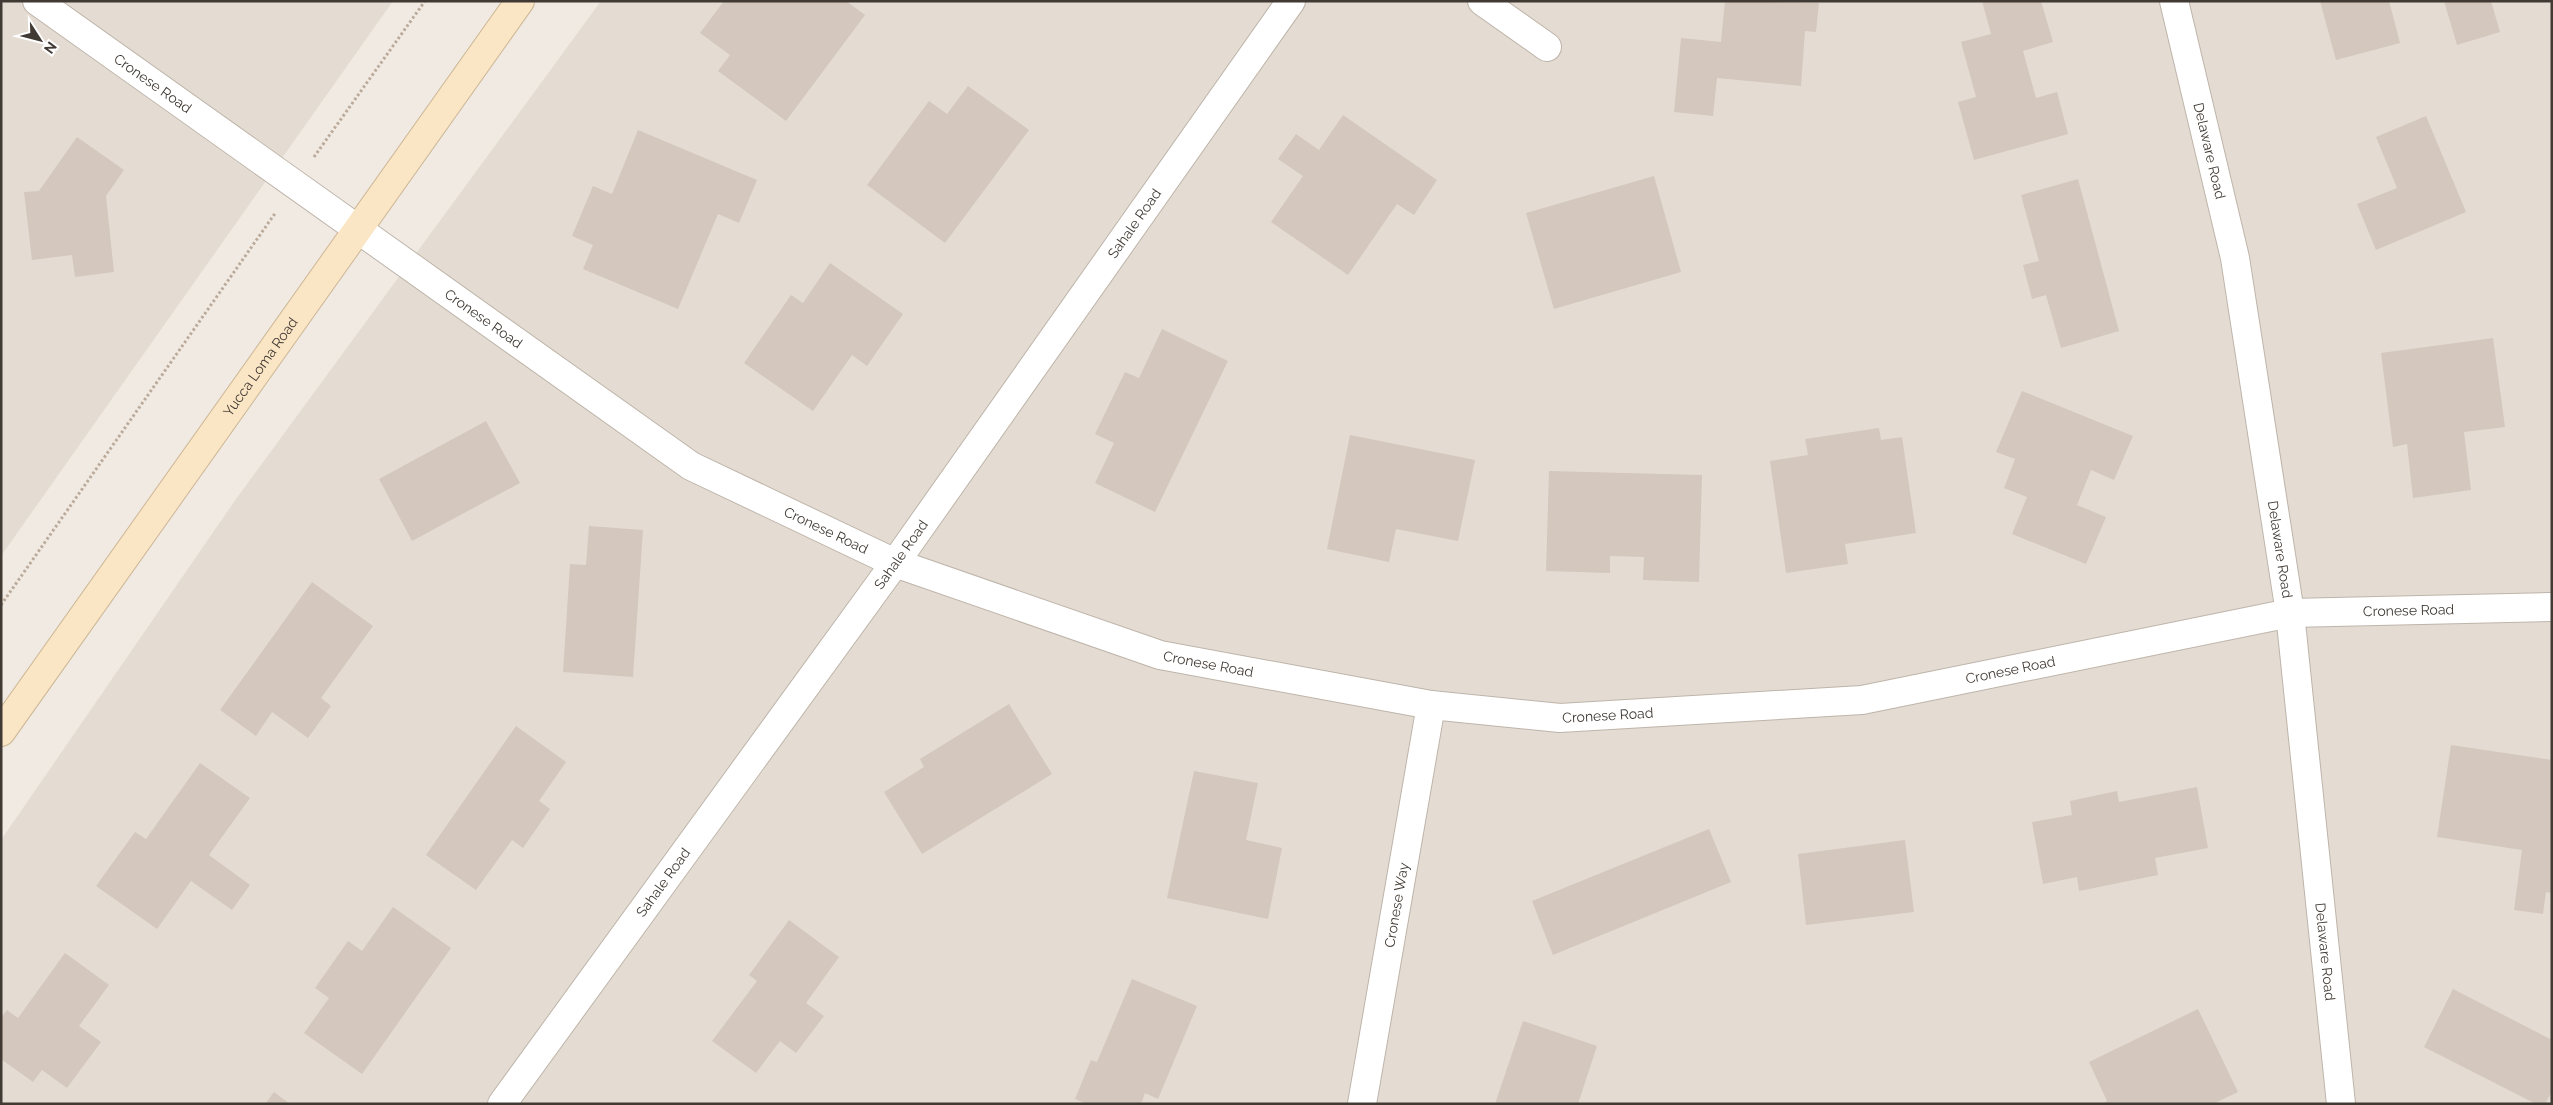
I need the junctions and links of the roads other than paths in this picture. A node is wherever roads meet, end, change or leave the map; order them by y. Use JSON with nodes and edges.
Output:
{"nodes":[{"id":1,"x":37,"y":1,"type":"edge"},
{"id":2,"x":520,"y":1,"type":"edge"},
{"id":3,"x":1291,"y":1,"type":"edge"},
{"id":4,"x":1482,"y":1,"type":"edge"},
{"id":5,"x":2174,"y":1,"type":"edge"},
{"id":6,"x":1546,"y":47,"type":"dead end"},
{"id":7,"x":358,"y":230,"type":"junction"},
{"id":8,"x":895,"y":563,"type":"junction"},
{"id":9,"x":2552,"y":607,"type":"edge"},
{"id":10,"x":2290,"y":613,"type":"junction"},
{"id":11,"x":1431,"y":705,"type":"junction"},
{"id":12,"x":1,"y":732,"type":"edge"},
{"id":13,"x":502,"y":1104,"type":"edge"},
{"id":14,"x":1362,"y":1104,"type":"edge"},
{"id":15,"x":2341,"y":1104,"type":"edge"}],
"edges":[{"from":1,"to":7,"type":"street","name":"Cronese Road"},
{"from":2,"to":7,"type":"main road","name":"Yucca Loma Road"},
{"from":3,"to":8,"type":"street","name":"Sahale Road"},
{"from":4,"to":6,"type":"street"},
{"from":5,"to":10,"type":"street","name":"Delaware Road"},
{"from":7,"to":8,"type":"street","name":"Cronese Road"},
{"from":7,"to":12,"type":"main road","name":"Yucca Loma Road"},
{"from":8,"to":11,"type":"street","name":"Cronese Road"},
{"from":8,"to":13,"type":"street","name":"Sahale Road"},
{"from":9,"to":10,"type":"street","name":"Cronese Road"},
{"from":10,"to":11,"type":"street","name":"Cronese Road"},
{"from":10,"to":15,"type":"street","name":"Delaware Road"},
{"from":11,"to":14,"type":"street","name":"Cronese Way"}]}
